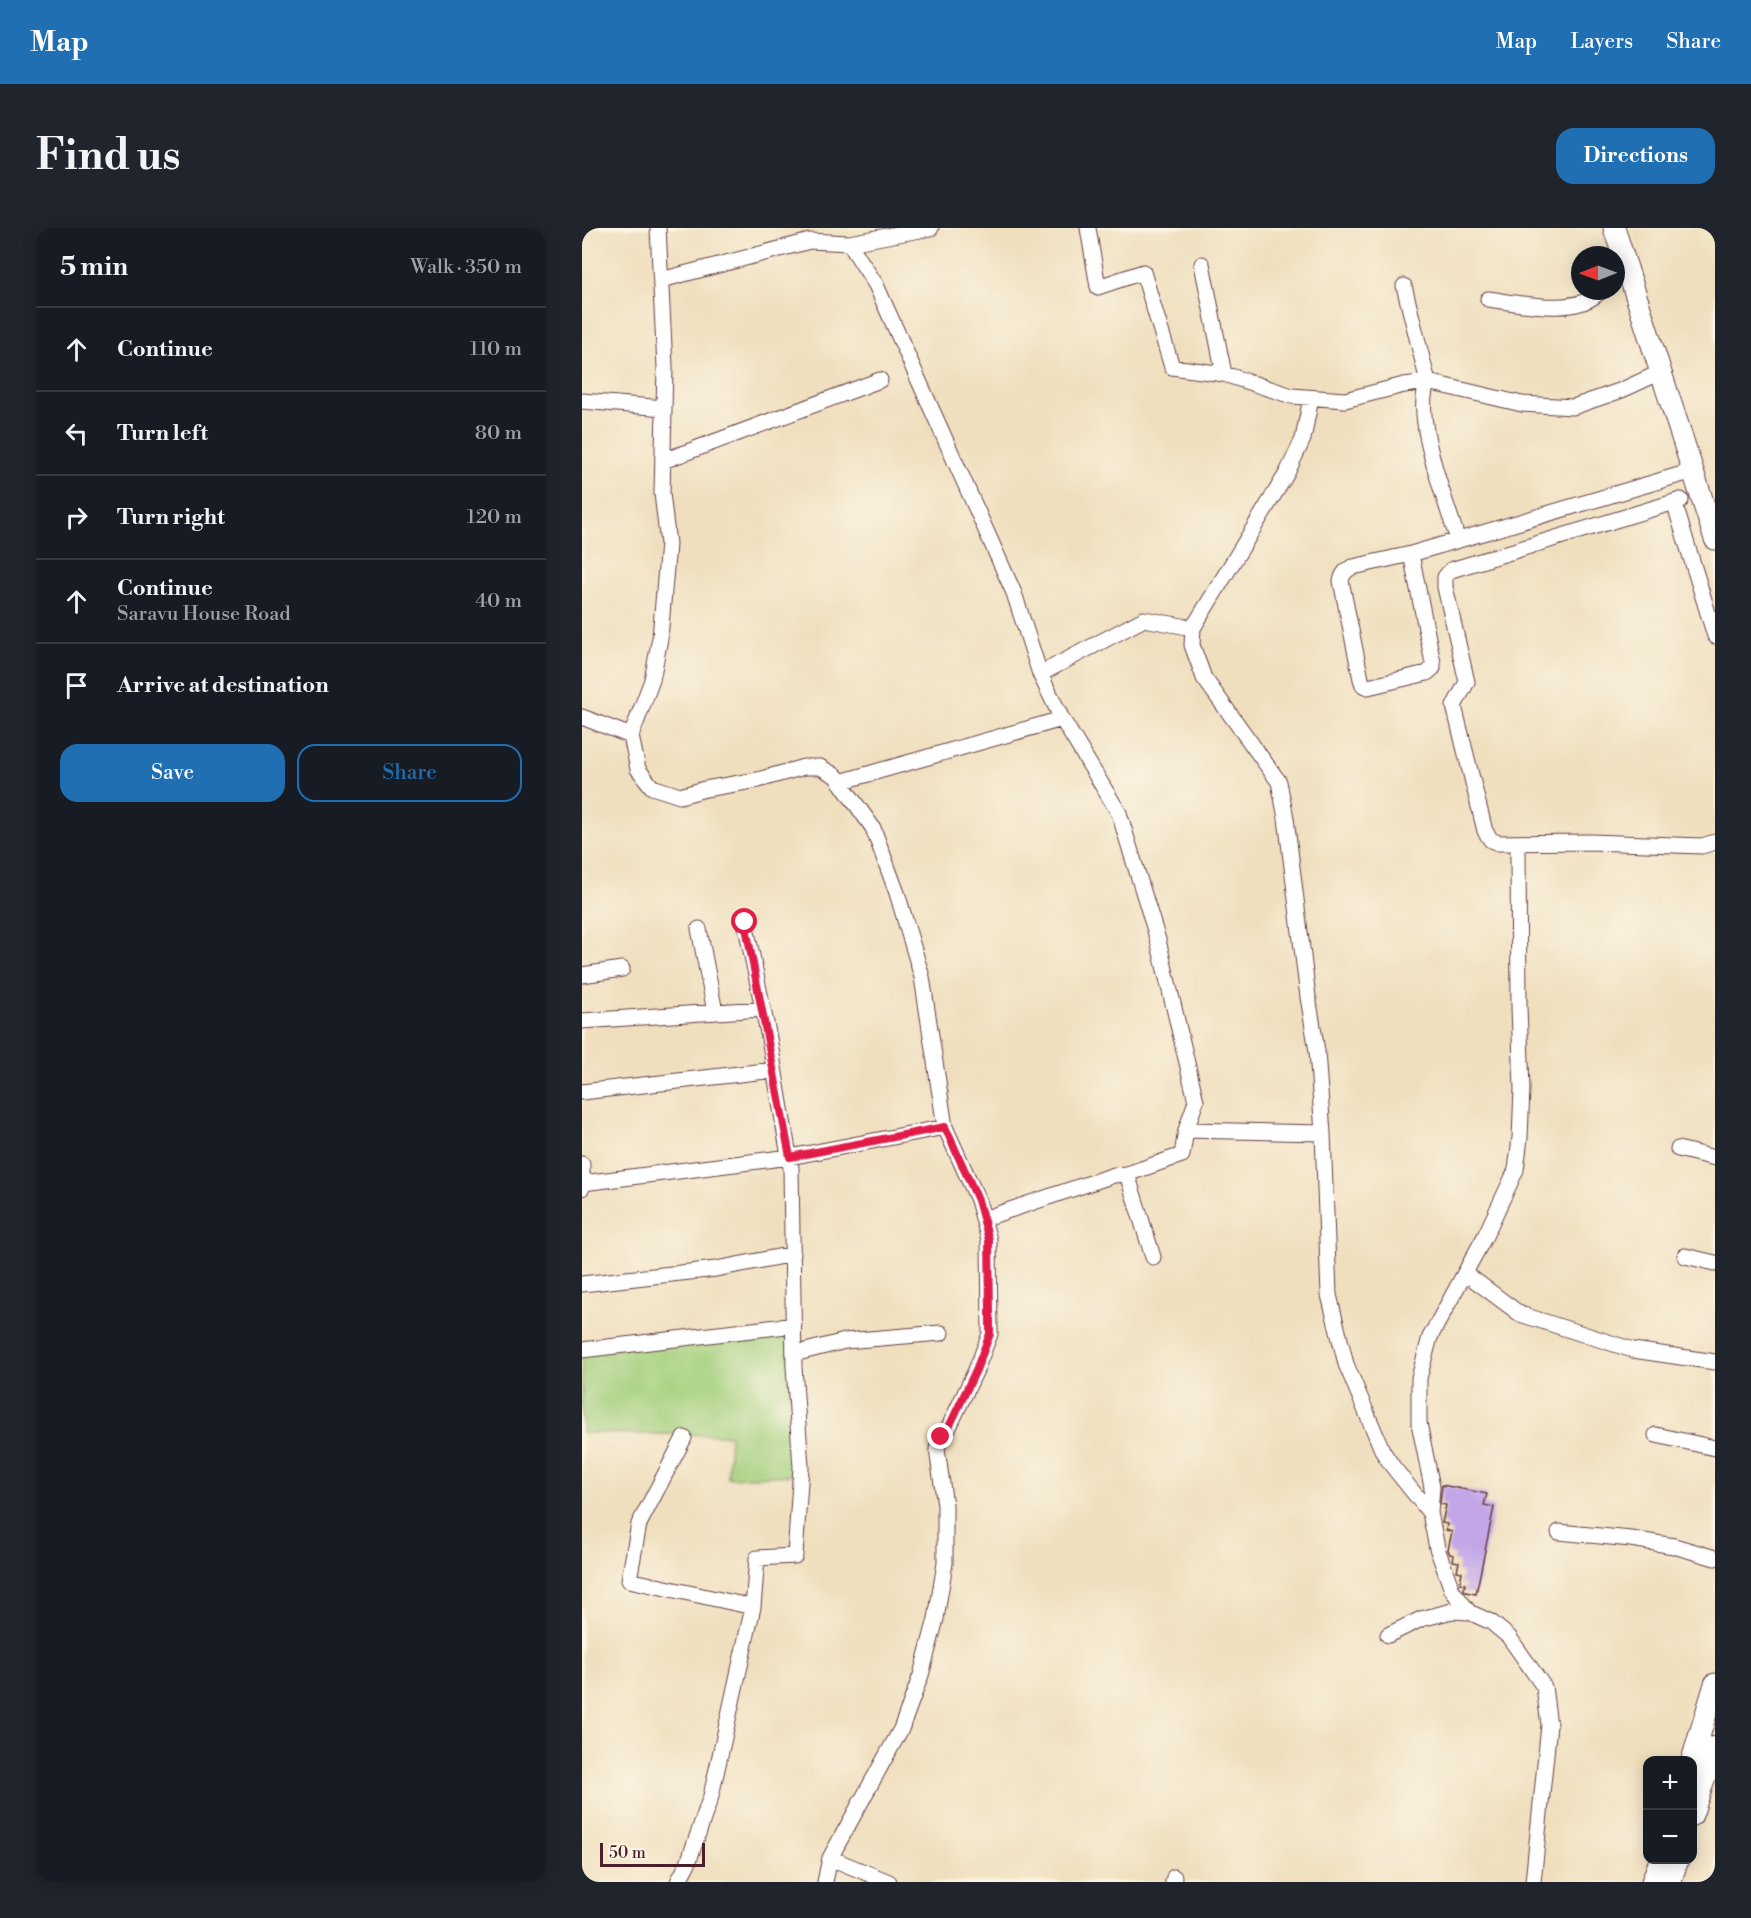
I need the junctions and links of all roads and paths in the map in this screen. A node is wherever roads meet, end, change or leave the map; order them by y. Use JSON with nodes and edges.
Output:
{"nodes":[{"id":1,"x":658,"y":228,"type":"edge"},
{"id":2,"x":931,"y":228,"type":"edge"},
{"id":3,"x":1088,"y":228,"type":"edge"},
{"id":4,"x":1614,"y":228,"type":"edge"},
{"id":5,"x":907,"y":230,"type":"edge"},
{"id":6,"x":849,"y":243,"type":"junction"},
{"id":7,"x":1617,"y":246,"type":"edge"},
{"id":8,"x":1202,"y":264,"type":"dead end"},
{"id":9,"x":661,"y":280,"type":"junction"},
{"id":10,"x":1625,"y":281,"type":"edge"},
{"id":11,"x":1404,"y":286,"type":"dead end"},
{"id":12,"x":1488,"y":299,"type":"dead end"},
{"id":13,"x":1590,"y":300,"type":"edge"},
{"id":14,"x":1660,"y":372,"type":"junction"},
{"id":15,"x":1224,"y":374,"type":"junction"},
{"id":16,"x":880,"y":380,"type":"dead end"},
{"id":17,"x":1428,"y":382,"type":"junction"},
{"id":18,"x":1311,"y":398,"type":"junction"},
{"id":19,"x":584,"y":404,"type":"edge"},
{"id":20,"x":664,"y":408,"type":"junction"},
{"id":21,"x":663,"y":461,"type":"junction"},
{"id":22,"x":1693,"y":471,"type":"junction"},
{"id":23,"x":1455,"y":531,"type":"dead end"},
{"id":24,"x":1715,"y":539,"type":"edge"},
{"id":25,"x":1411,"y":554,"type":"junction"},
{"id":26,"x":1193,"y":628,"type":"junction"},
{"id":27,"x":1715,"y":636,"type":"edge"},
{"id":28,"x":1040,"y":674,"type":"junction"},
{"id":29,"x":582,"y":717,"type":"edge"},
{"id":30,"x":1062,"y":719,"type":"junction"},
{"id":31,"x":632,"y":736,"type":"junction"},
{"id":32,"x":840,"y":782,"type":"junction"},
{"id":33,"x":1715,"y":842,"type":"edge"},
{"id":34,"x":1518,"y":852,"type":"dead end"},
{"id":35,"x":745,"y":922,"type":"dead end"},
{"id":36,"x":699,"y":929,"type":"dead end"},
{"id":37,"x":622,"y":969,"type":"dead end"},
{"id":38,"x":582,"y":975,"type":"edge"},
{"id":39,"x":762,"y":1009,"type":"junction"},
{"id":40,"x":715,"y":1012,"type":"junction"},
{"id":41,"x":582,"y":1021,"type":"edge"},
{"id":42,"x":774,"y":1071,"type":"junction"},
{"id":43,"x":582,"y":1092,"type":"edge"},
{"id":44,"x":945,"y":1127,"type":"junction"},
{"id":45,"x":1186,"y":1130,"type":"junction"},
{"id":46,"x":1323,"y":1133,"type":"junction"},
{"id":47,"x":1678,"y":1149,"type":"dead end"},
{"id":48,"x":790,"y":1157,"type":"junction"},
{"id":49,"x":1715,"y":1158,"type":"edge"},
{"id":50,"x":582,"y":1164,"type":"edge"},
{"id":51,"x":1126,"y":1174,"type":"junction"},
{"id":52,"x":583,"y":1185,"type":"edge"},
{"id":53,"x":983,"y":1219,"type":"junction"},
{"id":54,"x":793,"y":1254,"type":"junction"},
{"id":55,"x":1685,"y":1256,"type":"dead end"},
{"id":56,"x":1153,"y":1257,"type":"dead end"},
{"id":57,"x":1715,"y":1263,"type":"edge"},
{"id":58,"x":1465,"y":1273,"type":"junction"},
{"id":59,"x":582,"y":1284,"type":"edge"},
{"id":60,"x":794,"y":1325,"type":"junction"},
{"id":61,"x":941,"y":1333,"type":"dead end"},
{"id":62,"x":582,"y":1350,"type":"edge"},
{"id":63,"x":794,"y":1354,"type":"junction"},
{"id":64,"x":1715,"y":1362,"type":"edge"},
{"id":65,"x":1656,"y":1435,"type":"dead end"},
{"id":66,"x":684,"y":1438,"type":"dead end"},
{"id":67,"x":1715,"y":1448,"type":"edge"},
{"id":68,"x":1430,"y":1513,"type":"junction"},
{"id":69,"x":1559,"y":1533,"type":"dead end"},
{"id":70,"x":1715,"y":1557,"type":"edge"},
{"id":71,"x":753,"y":1607,"type":"junction"},
{"id":72,"x":1469,"y":1612,"type":"junction"},
{"id":73,"x":1388,"y":1635,"type":"dead end"},
{"id":74,"x":1715,"y":1684,"type":"edge"},
{"id":75,"x":1715,"y":1747,"type":"edge"},
{"id":76,"x":1693,"y":1756,"type":"edge"},
{"id":77,"x":1694,"y":1810,"type":"edge"},
{"id":78,"x":830,"y":1858,"type":"junction"},
{"id":79,"x":1659,"y":1864,"type":"edge"},
{"id":80,"x":1677,"y":1864,"type":"edge"},
{"id":81,"x":678,"y":1882,"type":"edge"},
{"id":82,"x":825,"y":1882,"type":"edge"},
{"id":83,"x":889,"y":1882,"type":"edge"},
{"id":84,"x":1533,"y":1882,"type":"edge"},
{"id":85,"x":1652,"y":1882,"type":"edge"},
{"id":86,"x":1670,"y":1882,"type":"edge"}],
"edges":[{"from":1,"to":9,"type":"street"},
{"from":2,"to":5,"type":"street"},
{"from":3,"to":15,"type":"street"},
{"from":4,"to":7,"type":"highway"},
{"from":5,"to":6,"type":"street"},
{"from":6,"to":9,"type":"street"},
{"from":6,"to":28,"type":"street"},
{"from":8,"to":15,"type":"street"},
{"from":9,"to":20,"type":"street"},
{"from":10,"to":14,"type":"highway"},
{"from":11,"to":17,"type":"street"},
{"from":12,"to":13,"type":"street"},
{"from":14,"to":17,"type":"street"},
{"from":14,"to":22,"type":"highway"},
{"from":15,"to":18,"type":"street"},
{"from":16,"to":21,"type":"street"},
{"from":17,"to":18,"type":"street"},
{"from":17,"to":23,"type":"street"},
{"from":18,"to":26,"type":"street"},
{"from":19,"to":20,"type":"street"},
{"from":20,"to":21,"type":"street"},
{"from":21,"to":31,"type":"street"},
{"from":22,"to":24,"type":"highway"},
{"from":22,"to":25,"type":"street"},
{"from":25,"to":25,"type":"street"},
{"from":26,"to":28,"type":"street"},
{"from":26,"to":46,"type":"street"},
{"from":27,"to":33,"type":"street"},
{"from":28,"to":30,"type":"street"},
{"from":29,"to":31,"type":"street"},
{"from":30,"to":32,"type":"street"},
{"from":30,"to":45,"type":"street"},
{"from":31,"to":32,"type":"street"},
{"from":32,"to":44,"type":"street"},
{"from":34,"to":58,"type":"street"},
{"from":35,"to":39,"type":"street"},
{"from":36,"to":40,"type":"street"},
{"from":37,"to":38,"type":"street"},
{"from":39,"to":40,"type":"street"},
{"from":39,"to":42,"type":"street"},
{"from":40,"to":41,"type":"street"},
{"from":42,"to":43,"type":"street"},
{"from":42,"to":48,"type":"street"},
{"from":44,"to":48,"type":"street"},
{"from":44,"to":53,"type":"street"},
{"from":45,"to":46,"type":"street"},
{"from":45,"to":51,"type":"street"},
{"from":46,"to":68,"type":"street"},
{"from":47,"to":49,"type":"street"},
{"from":48,"to":52,"type":"street"},
{"from":48,"to":54,"type":"street"},
{"from":50,"to":52,"type":"street"},
{"from":51,"to":53,"type":"street"},
{"from":51,"to":56,"type":"street"},
{"from":53,"to":78,"type":"street"},
{"from":54,"to":59,"type":"street"},
{"from":54,"to":60,"type":"street"},
{"from":55,"to":57,"type":"street"},
{"from":58,"to":64,"type":"street"},
{"from":58,"to":68,"type":"street"},
{"from":60,"to":62,"type":"street"},
{"from":60,"to":63,"type":"street"},
{"from":61,"to":63,"type":"street"},
{"from":63,"to":71,"type":"street"},
{"from":65,"to":67,"type":"street"},
{"from":66,"to":71,"type":"street"},
{"from":68,"to":72,"type":"street"},
{"from":69,"to":70,"type":"street"},
{"from":71,"to":81,"type":"street"},
{"from":72,"to":73,"type":"street"},
{"from":72,"to":84,"type":"street"},
{"from":74,"to":76,"type":"highway"},
{"from":75,"to":77,"type":"highway"},
{"from":78,"to":82,"type":"street"},
{"from":78,"to":83,"type":"street"},
{"from":79,"to":85,"type":"highway"},
{"from":80,"to":86,"type":"highway"}]}
